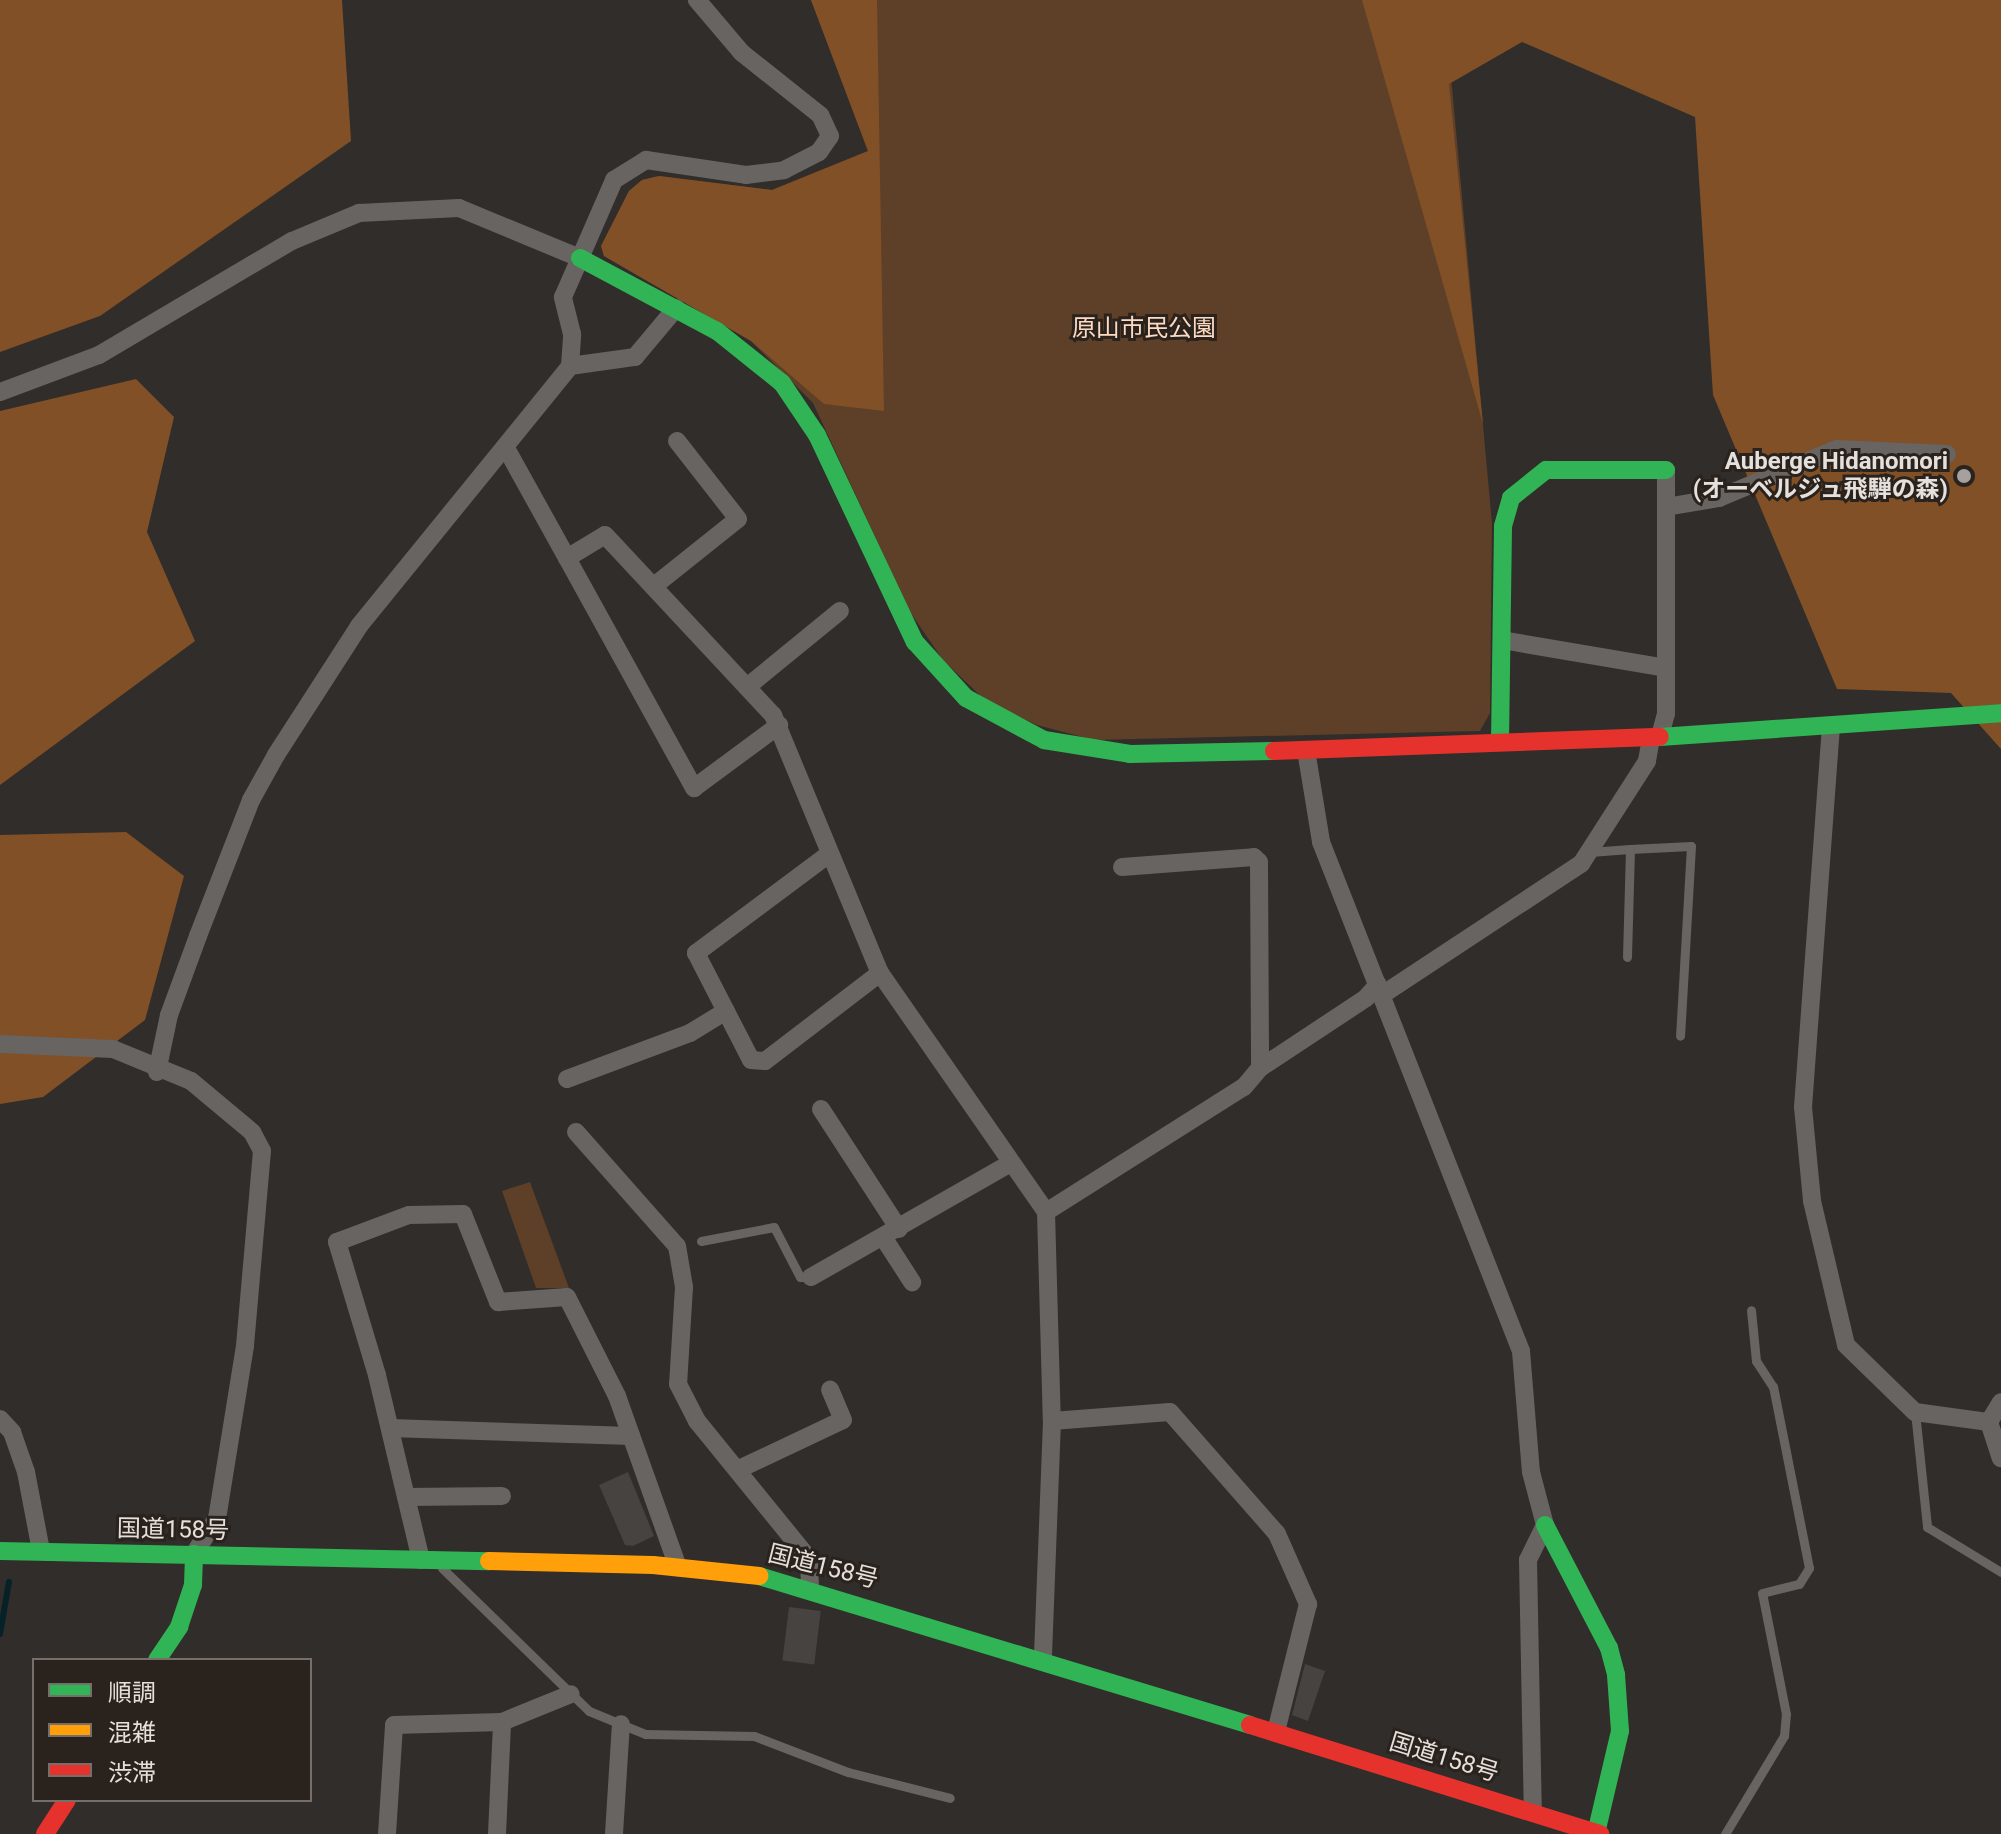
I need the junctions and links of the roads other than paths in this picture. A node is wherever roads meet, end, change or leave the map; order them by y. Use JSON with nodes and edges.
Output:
{"nodes":[{"id":1,"x":697,"y":0,"type":"edge"},
{"id":2,"x":580,"y":258,"type":"junction"},
{"id":3,"x":676,"y":308,"type":"junction"},
{"id":4,"x":570,"y":366,"type":"junction"},
{"id":5,"x":0,"y":392,"type":"edge"},
{"id":6,"x":677,"y":441,"type":"dead end"},
{"id":7,"x":506,"y":448,"type":"junction"},
{"id":8,"x":1947,"y":454,"type":"dead end"},
{"id":9,"x":1666,"y":470,"type":"joint"},
{"id":10,"x":1666,"y":507,"type":"junction"},
{"id":11,"x":567,"y":558,"type":"junction"},
{"id":12,"x":654,"y":586,"type":"junction"},
{"id":13,"x":840,"y":611,"type":"dead end"},
{"id":14,"x":1502,"y":640,"type":"junction"},
{"id":15,"x":1666,"y":668,"type":"junction"},
{"id":16,"x":747,"y":687,"type":"junction"},
{"id":17,"x":2001,"y":713,"type":"edge"},
{"id":18,"x":779,"y":725,"type":"junction"},
{"id":19,"x":1831,"y":726,"type":"junction"},
{"id":20,"x":1655,"y":737,"type":"junction"},
{"id":21,"x":1500,"y":742,"type":"junction"},
{"id":22,"x":1306,"y":750,"type":"junction"},
{"id":23,"x":1630,"y":849,"type":"junction"},
{"id":24,"x":1590,"y":852,"type":"junction"},
{"id":25,"x":829,"y":854,"type":"junction"},
{"id":26,"x":1122,"y":867,"type":"dead end"},
{"id":27,"x":1627,"y":957,"type":"dead end"},
{"id":28,"x":880,"y":973,"type":"junction"},
{"id":29,"x":1381,"y":988,"type":"junction"},
{"id":30,"x":726,"y":1011,"type":"junction"},
{"id":31,"x":1680,"y":1036,"type":"dead end"},
{"id":32,"x":0,"y":1044,"type":"edge"},
{"id":33,"x":1260,"y":1068,"type":"junction"},
{"id":34,"x":157,"y":1072,"type":"junction"},
{"id":35,"x":567,"y":1079,"type":"dead end"},
{"id":36,"x":821,"y":1109,"type":"dead end"},
{"id":37,"x":576,"y":1132,"type":"dead end"},
{"id":38,"x":1011,"y":1163,"type":"junction"},
{"id":39,"x":1046,"y":1212,"type":"junction"},
{"id":40,"x":891,"y":1233,"type":"junction"},
{"id":41,"x":701,"y":1241,"type":"dead end"},
{"id":42,"x":811,"y":1277,"type":"joint"},
{"id":43,"x":912,"y":1282,"type":"dead end"},
{"id":44,"x":1751,"y":1310,"type":"dead end"},
{"id":45,"x":830,"y":1390,"type":"dead end"},
{"id":46,"x":2001,"y":1402,"type":"edge"},
{"id":47,"x":1915,"y":1412,"type":"junction"},
{"id":48,"x":0,"y":1419,"type":"edge"},
{"id":49,"x":1052,"y":1421,"type":"junction"},
{"id":50,"x":1989,"y":1422,"type":"junction"},
{"id":51,"x":390,"y":1428,"type":"junction"},
{"id":52,"x":631,"y":1436,"type":"junction"},
{"id":53,"x":2001,"y":1458,"type":"edge"},
{"id":54,"x":737,"y":1470,"type":"junction"},
{"id":55,"x":502,"y":1496,"type":"dead end"},
{"id":56,"x":406,"y":1497,"type":"junction"},
{"id":57,"x":1545,"y":1525,"type":"junction"},
{"id":58,"x":0,"y":1551,"type":"edge"},
{"id":59,"x":41,"y":1551,"type":"junction"},
{"id":60,"x":194,"y":1554,"type":"junction"},
{"id":61,"x":428,"y":1560,"type":"junction"},
{"id":62,"x":678,"y":1567,"type":"junction"},
{"id":63,"x":2001,"y":1572,"type":"edge"},
{"id":64,"x":810,"y":1585,"type":"junction"},
{"id":65,"x":1043,"y":1655,"type":"junction"},
{"id":66,"x":158,"y":1658,"type":"edge"},
{"id":67,"x":571,"y":1694,"type":"junction"},
{"id":68,"x":502,"y":1722,"type":"junction"},
{"id":69,"x":621,"y":1724,"type":"junction"},
{"id":70,"x":1276,"y":1731,"type":"junction"},
{"id":71,"x":950,"y":1798,"type":"dead end"},
{"id":72,"x":66,"y":1802,"type":"edge"},
{"id":73,"x":1533,"y":1810,"type":"junction"},
{"id":74,"x":45,"y":1834,"type":"edge"},
{"id":75,"x":387,"y":1834,"type":"edge"},
{"id":76,"x":497,"y":1834,"type":"edge"},
{"id":77,"x":614,"y":1834,"type":"edge"},
{"id":78,"x":1597,"y":1834,"type":"edge"},
{"id":79,"x":1725,"y":1834,"type":"edge"}],
"edges":[{"from":1,"to":2,"type":"street"},
{"from":2,"to":3,"type":"main road"},
{"from":2,"to":4,"type":"street"},
{"from":2,"to":5,"type":"street"},
{"from":3,"to":4,"type":"street"},
{"from":3,"to":22,"type":"main road"},
{"from":4,"to":7,"type":"street"},
{"from":6,"to":12,"type":"street"},
{"from":7,"to":11,"type":"street"},
{"from":7,"to":34,"type":"street"},
{"from":8,"to":10,"type":"street"},
{"from":9,"to":10,"type":"street"},
{"from":9,"to":14,"type":"main road"},
{"from":10,"to":15,"type":"street"},
{"from":11,"to":12,"type":"street"},
{"from":11,"to":18,"type":"street"},
{"from":12,"to":16,"type":"street"},
{"from":13,"to":16,"type":"street"},
{"from":14,"to":15,"type":"street"},
{"from":14,"to":21,"type":"main road"},
{"from":15,"to":20,"type":"street"},
{"from":16,"to":18,"type":"street"},
{"from":17,"to":19,"type":"main road"},
{"from":18,"to":25,"type":"street"},
{"from":19,"to":20,"type":"main road"},
{"from":19,"to":47,"type":"street"},
{"from":20,"to":21,"type":"main road"},
{"from":20,"to":24,"type":"street"},
{"from":21,"to":22,"type":"main road"},
{"from":22,"to":29,"type":"street"},
{"from":23,"to":24,"type":"lane"},
{"from":23,"to":27,"type":"lane"},
{"from":23,"to":31,"type":"lane"},
{"from":24,"to":29,"type":"street"},
{"from":25,"to":28,"type":"street"},
{"from":25,"to":30,"type":"street"},
{"from":26,"to":33,"type":"street"},
{"from":28,"to":30,"type":"street"},
{"from":28,"to":38,"type":"street"},
{"from":29,"to":33,"type":"street"},
{"from":29,"to":57,"type":"street"},
{"from":30,"to":35,"type":"street"},
{"from":32,"to":34,"type":"street"},
{"from":33,"to":39,"type":"street"},
{"from":34,"to":60,"type":"street"},
{"from":36,"to":40,"type":"street"},
{"from":37,"to":54,"type":"street"},
{"from":38,"to":39,"type":"street"},
{"from":38,"to":40,"type":"street"},
{"from":39,"to":49,"type":"street"},
{"from":40,"to":42,"type":"street"},
{"from":40,"to":43,"type":"street"},
{"from":41,"to":42,"type":"lane"},
{"from":44,"to":79,"type":"lane"},
{"from":45,"to":54,"type":"street"},
{"from":46,"to":50,"type":"street"},
{"from":47,"to":50,"type":"street"},
{"from":47,"to":63,"type":"lane"},
{"from":48,"to":59,"type":"street"},
{"from":49,"to":65,"type":"street"},
{"from":49,"to":70,"type":"street"},
{"from":50,"to":53,"type":"street"},
{"from":51,"to":52,"type":"street"},
{"from":51,"to":52,"type":"street"},
{"from":51,"to":56,"type":"street"},
{"from":52,"to":62,"type":"street"},
{"from":54,"to":64,"type":"street"},
{"from":55,"to":56,"type":"street"},
{"from":56,"to":61,"type":"street"},
{"from":57,"to":73,"type":"street"},
{"from":57,"to":78,"type":"main road"},
{"from":58,"to":59,"type":"main road","name":"国道158号"},
{"from":59,"to":60,"type":"main road","name":"国道158号"},
{"from":60,"to":61,"type":"main road","name":"国道158号"},
{"from":60,"to":66,"type":"main road"},
{"from":61,"to":62,"type":"main road","name":"国道158号"},
{"from":61,"to":67,"type":"lane"},
{"from":62,"to":64,"type":"main road","name":"国道158号"},
{"from":64,"to":65,"type":"main road","name":"国道158号"},
{"from":65,"to":70,"type":"main road","name":"国道158号"},
{"from":67,"to":68,"type":"street"},
{"from":67,"to":69,"type":"lane"},
{"from":68,"to":75,"type":"street"},
{"from":68,"to":76,"type":"street"},
{"from":69,"to":71,"type":"lane"},
{"from":69,"to":77,"type":"street"},
{"from":70,"to":73,"type":"main road","name":"国道158号"},
{"from":72,"to":74,"type":"main road"},
{"from":73,"to":78,"type":"main road","name":"国道158号"}]}
